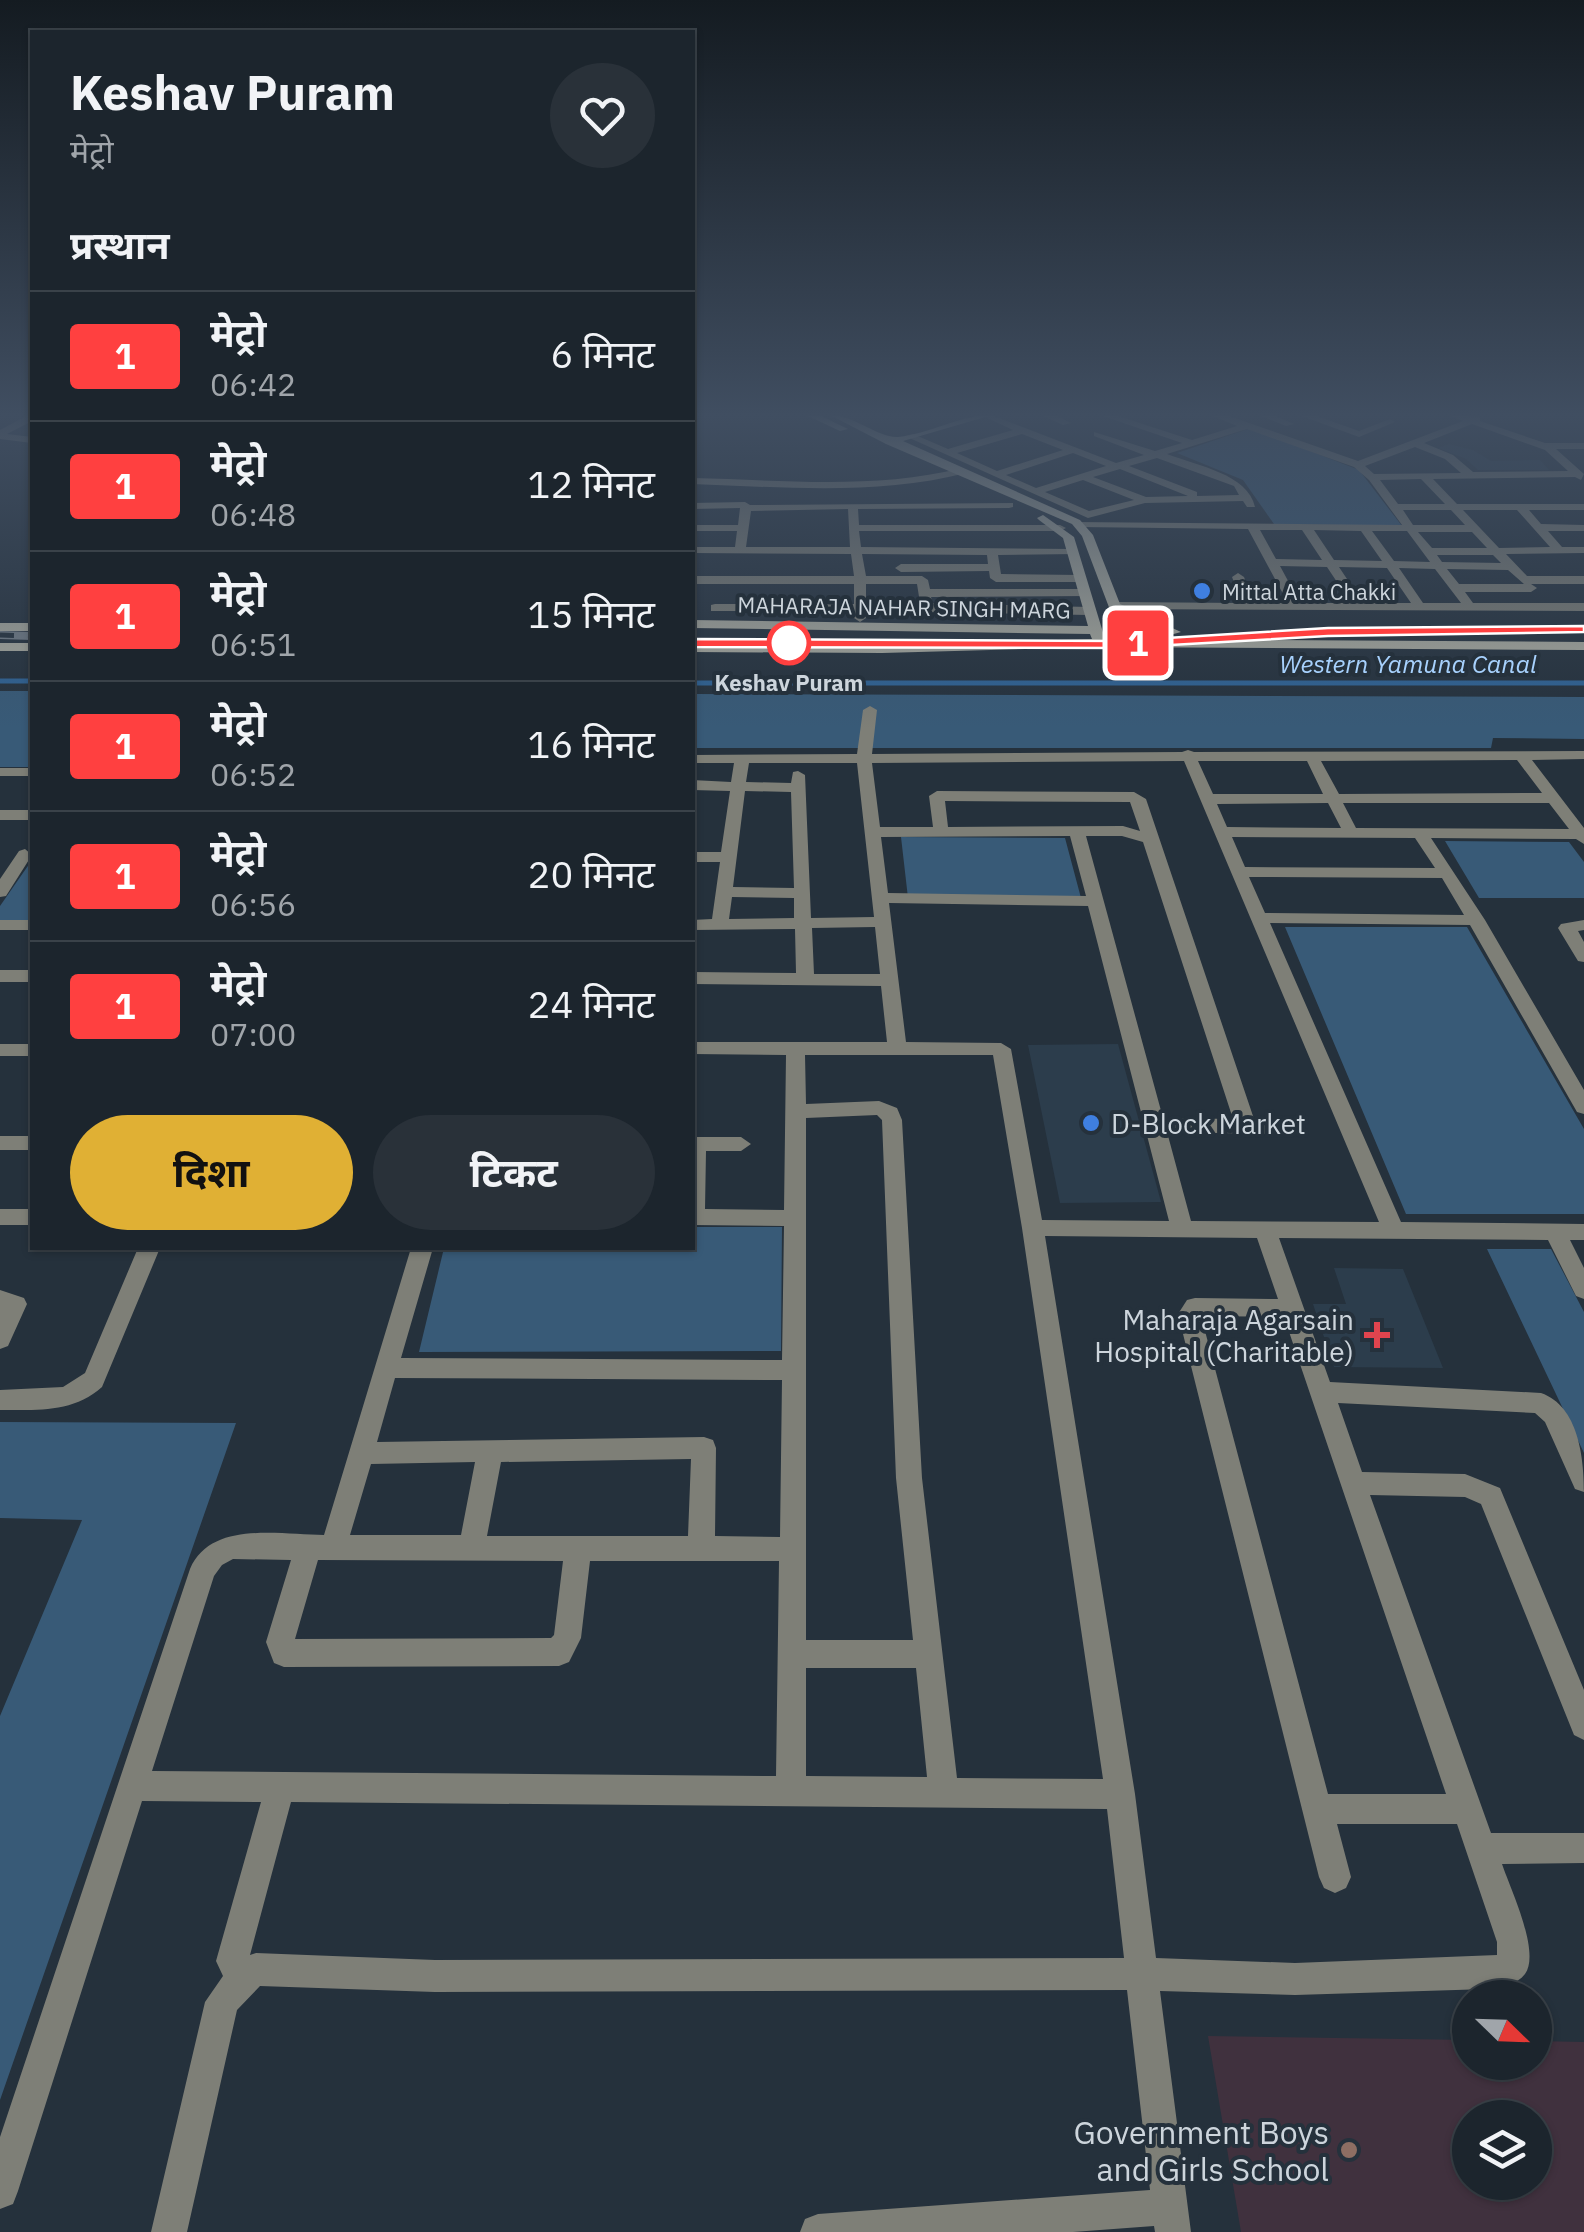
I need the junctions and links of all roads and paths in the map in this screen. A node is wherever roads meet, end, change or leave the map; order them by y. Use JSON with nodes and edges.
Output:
{"nodes":[{"id":1,"x":730,"y":519,"type":"edge"},
{"id":2,"x":736,"y":519,"type":"edge"},
{"id":3,"x":738,"y":519,"type":"edge"},
{"id":4,"x":752,"y":519,"type":"edge"},
{"id":5,"x":853,"y":519,"type":"edge"},
{"id":6,"x":859,"y":519,"type":"edge"},
{"id":7,"x":1041,"y":519,"type":"edge"},
{"id":8,"x":1068,"y":519,"type":"edge"},
{"id":9,"x":1216,"y":519,"type":"edge"},
{"id":10,"x":1253,"y":519,"type":"edge"},
{"id":11,"x":1403,"y":519,"type":"edge"},
{"id":12,"x":1447,"y":519,"type":"edge"},
{"id":13,"x":1466,"y":519,"type":"edge"},
{"id":14,"x":1535,"y":519,"type":"edge"},
{"id":15,"x":1078,"y":524,"type":"junction"},
{"id":16,"x":1220,"y":526,"type":"junction"},
{"id":17,"x":1255,"y":526,"type":"junction"},
{"id":18,"x":1306,"y":526,"type":"junction"},
{"id":19,"x":695,"y":527,"type":"edge"},
{"id":20,"x":1364,"y":527,"type":"junction"},
{"id":21,"x":1538,"y":527,"type":"junction"},
{"id":22,"x":1060,"y":528,"type":"junction"},
{"id":23,"x":1410,"y":528,"type":"junction"},
{"id":24,"x":1454,"y":528,"type":"junction"},
{"id":25,"x":1584,"y":528,"type":"edge"},
{"id":26,"x":1475,"y":529,"type":"junction"},
{"id":27,"x":695,"y":539,"type":"edge"},
{"id":28,"x":920,"y":541,"type":"junction"},
{"id":29,"x":1071,"y":546,"type":"junction"},
{"id":30,"x":695,"y":548,"type":"edge"},
{"id":31,"x":1474,"y":551,"type":"junction"},
{"id":32,"x":1496,"y":551,"type":"junction"},
{"id":33,"x":1572,"y":551,"type":"edge"},
{"id":34,"x":992,"y":552,"type":"junction"},
{"id":35,"x":1428,"y":552,"type":"junction"},
{"id":36,"x":854,"y":554,"type":"junction"},
{"id":37,"x":1273,"y":562,"type":"junction"},
{"id":38,"x":1328,"y":562,"type":"junction"},
{"id":39,"x":1584,"y":562,"type":"edge"},
{"id":40,"x":1388,"y":563,"type":"junction"},
{"id":41,"x":695,"y":566,"type":"edge"},
{"id":42,"x":1439,"y":566,"type":"junction"},
{"id":43,"x":1511,"y":567,"type":"junction"},
{"id":44,"x":785,"y":568,"type":"dead end"},
{"id":45,"x":995,"y":573,"type":"junction"},
{"id":46,"x":1238,"y":577,"type":"dead end"},
{"id":47,"x":1080,"y":579,"type":"junction"},
{"id":48,"x":695,"y":580,"type":"edge"},
{"id":49,"x":1546,"y":580,"type":"junction"},
{"id":50,"x":1584,"y":580,"type":"edge"},
{"id":51,"x":1528,"y":584,"type":"junction"},
{"id":52,"x":860,"y":587,"type":"junction"},
{"id":53,"x":1456,"y":588,"type":"junction"},
{"id":54,"x":924,"y":593,"type":"junction"},
{"id":55,"x":1084,"y":593,"type":"junction"},
{"id":56,"x":1249,"y":605,"type":"junction"},
{"id":57,"x":1115,"y":606,"type":"junction"},
{"id":58,"x":1296,"y":606,"type":"junction"},
{"id":59,"x":1359,"y":606,"type":"junction"},
{"id":60,"x":1419,"y":606,"type":"junction"},
{"id":61,"x":1470,"y":606,"type":"junction"},
{"id":62,"x":1548,"y":607,"type":"junction"},
{"id":63,"x":1577,"y":607,"type":"edge"},
{"id":64,"x":715,"y":608,"type":"dead end"},
{"id":65,"x":1090,"y":611,"type":"junction"},
{"id":66,"x":695,"y":624,"type":"edge"},
{"id":67,"x":858,"y":625,"type":"junction"},
{"id":68,"x":0,"y":627,"type":"edge"},
{"id":69,"x":30,"y":627,"type":"edge"},
{"id":70,"x":1049,"y":630,"type":"junction"},
{"id":71,"x":1175,"y":632,"type":"junction"},
{"id":72,"x":1097,"y":636,"type":"junction"},
{"id":73,"x":1126,"y":637,"type":"junction"},
{"id":74,"x":1583,"y":638,"type":"edge"},
{"id":75,"x":0,"y":648,"type":"edge"},
{"id":76,"x":30,"y":648,"type":"edge"},
{"id":77,"x":695,"y":648,"type":"edge"},
{"id":78,"x":870,"y":710,"type":"dead end"},
{"id":79,"x":1188,"y":754,"type":"junction"},
{"id":80,"x":1311,"y":754,"type":"junction"},
{"id":81,"x":1521,"y":755,"type":"junction"},
{"id":82,"x":1584,"y":755,"type":"edge"},
{"id":83,"x":742,"y":758,"type":"junction"},
{"id":84,"x":695,"y":759,"type":"edge"},
{"id":85,"x":864,"y":759,"type":"junction"},
{"id":86,"x":0,"y":772,"type":"edge"},
{"id":87,"x":30,"y":772,"type":"edge"},
{"id":88,"x":695,"y":785,"type":"edge"},
{"id":89,"x":740,"y":786,"type":"junction"},
{"id":90,"x":1379,"y":796,"type":"junction"},
{"id":91,"x":1090,"y":797,"type":"junction"},
{"id":92,"x":1333,"y":797,"type":"junction"},
{"id":93,"x":1553,"y":798,"type":"junction"},
{"id":94,"x":1207,"y":799,"type":"junction"},
{"id":95,"x":30,"y":814,"type":"edge"},
{"id":96,"x":0,"y":815,"type":"edge"},
{"id":97,"x":941,"y":831,"type":"junction"},
{"id":98,"x":1076,"y":831,"type":"junction"},
{"id":99,"x":1101,"y":831,"type":"junction"},
{"id":100,"x":872,"y":832,"type":"junction"},
{"id":101,"x":1221,"y":832,"type":"junction"},
{"id":102,"x":1351,"y":832,"type":"junction"},
{"id":103,"x":1399,"y":833,"type":"junction"},
{"id":104,"x":1420,"y":833,"type":"junction"},
{"id":105,"x":1582,"y":836,"type":"edge"},
{"id":106,"x":1150,"y":839,"type":"junction"},
{"id":107,"x":0,"y":854,"type":"edge"},
{"id":108,"x":29,"y":854,"type":"edge"},
{"id":109,"x":695,"y":856,"type":"edge"},
{"id":110,"x":730,"y":857,"type":"junction"},
{"id":111,"x":1238,"y":872,"type":"junction"},
{"id":112,"x":1447,"y":873,"type":"junction"},
{"id":113,"x":0,"y":892,"type":"edge"},
{"id":114,"x":725,"y":892,"type":"junction"},
{"id":115,"x":804,"y":893,"type":"junction"},
{"id":116,"x":879,"y":898,"type":"junction"},
{"id":117,"x":1095,"y":901,"type":"junction"},
{"id":118,"x":1258,"y":918,"type":"junction"},
{"id":119,"x":1476,"y":920,"type":"junction"},
{"id":120,"x":882,"y":922,"type":"junction"},
{"id":121,"x":805,"y":923,"type":"junction"},
{"id":122,"x":695,"y":924,"type":"edge"},
{"id":123,"x":720,"y":924,"type":"junction"},
{"id":124,"x":1584,"y":924,"type":"edge"},
{"id":125,"x":0,"y":925,"type":"edge"},
{"id":126,"x":30,"y":925,"type":"edge"},
{"id":127,"x":1584,"y":957,"type":"edge"},
{"id":128,"x":0,"y":976,"type":"edge"},
{"id":129,"x":30,"y":976,"type":"edge"},
{"id":130,"x":695,"y":978,"type":"edge"},
{"id":131,"x":805,"y":979,"type":"junction"},
{"id":132,"x":889,"y":980,"type":"junction"},
{"id":133,"x":695,"y":1048,"type":"edge"},
{"id":134,"x":796,"y":1048,"type":"junction"},
{"id":135,"x":898,"y":1048,"type":"junction"},
{"id":136,"x":0,"y":1050,"type":"edge"},
{"id":137,"x":30,"y":1050,"type":"edge"},
{"id":138,"x":1584,"y":1107,"type":"edge"},
{"id":139,"x":795,"y":1111,"type":"junction"},
{"id":140,"x":1155,"y":1126,"type":"junction"},
{"id":141,"x":1246,"y":1127,"type":"junction"},
{"id":142,"x":1277,"y":1128,"type":"dead end"},
{"id":143,"x":0,"y":1143,"type":"edge"},
{"id":144,"x":30,"y":1143,"type":"edge"},
{"id":145,"x":695,"y":1144,"type":"edge"},
{"id":146,"x":742,"y":1144,"type":"dead end"},
{"id":147,"x":0,"y":1217,"type":"edge"},
{"id":148,"x":30,"y":1217,"type":"edge"},
{"id":149,"x":695,"y":1218,"type":"edge"},
{"id":150,"x":794,"y":1218,"type":"junction"},
{"id":151,"x":1033,"y":1228,"type":"junction"},
{"id":152,"x":1182,"y":1228,"type":"junction"},
{"id":153,"x":1265,"y":1229,"type":"junction"},
{"id":154,"x":1393,"y":1230,"type":"junction"},
{"id":155,"x":1554,"y":1232,"type":"junction"},
{"id":156,"x":1584,"y":1232,"type":"edge"},
{"id":157,"x":148,"y":1250,"type":"edge"},
{"id":158,"x":421,"y":1250,"type":"edge"},
{"id":159,"x":1584,"y":1290,"type":"edge"},
{"id":160,"x":0,"y":1299,"type":"edge"},
{"id":161,"x":1293,"y":1308,"type":"junction"},
{"id":162,"x":0,"y":1339,"type":"edge"},
{"id":163,"x":387,"y":1368,"type":"junction"},
{"id":164,"x":794,"y":1370,"type":"junction"},
{"id":165,"x":1322,"y":1392,"type":"junction"},
{"id":166,"x":0,"y":1400,"type":"edge"},
{"id":167,"x":490,"y":1452,"type":"junction"},
{"id":168,"x":362,"y":1453,"type":"junction"},
{"id":169,"x":1584,"y":1481,"type":"edge"},
{"id":170,"x":1354,"y":1483,"type":"junction"},
{"id":171,"x":321,"y":1548,"type":"junction"},
{"id":172,"x":472,"y":1548,"type":"junction"},
{"id":173,"x":578,"y":1548,"type":"junction"},
{"id":174,"x":701,"y":1549,"type":"junction"},
{"id":175,"x":792,"y":1549,"type":"junction"},
{"id":176,"x":792,"y":1654,"type":"junction"},
{"id":177,"x":929,"y":1654,"type":"junction"},
{"id":178,"x":1584,"y":1724,"type":"edge"},
{"id":179,"x":133,"y":1786,"type":"junction"},
{"id":180,"x":280,"y":1788,"type":"junction"},
{"id":181,"x":791,"y":1793,"type":"junction"},
{"id":182,"x":944,"y":1794,"type":"junction"},
{"id":183,"x":1120,"y":1794,"type":"junction"},
{"id":184,"x":1318,"y":1809,"type":"junction"},
{"id":185,"x":1468,"y":1810,"type":"junction"},
{"id":186,"x":1584,"y":1848,"type":"edge"},
{"id":187,"x":1481,"y":1849,"type":"junction"},
{"id":188,"x":1335,"y":1876,"type":"dead end"},
{"id":189,"x":1142,"y":1974,"type":"junction"},
{"id":190,"x":243,"y":1977,"type":"junction"},
{"id":191,"x":0,"y":2192,"type":"edge"},
{"id":192,"x":1171,"y":2220,"type":"edge"},
{"id":193,"x":169,"y":2232,"type":"edge"},
{"id":194,"x":818,"y":2232,"type":"edge"}],
"edges":[{"from":1,"to":19,"type":"street"},
{"from":2,"to":27,"type":"street"},
{"from":3,"to":30,"type":"street"},
{"from":4,"to":36,"type":"street"},
{"from":5,"to":36,"type":"street"},
{"from":6,"to":28,"type":"street"},
{"from":7,"to":22,"type":"main road"},
{"from":8,"to":15,"type":"main road"},
{"from":9,"to":16,"type":"street"},
{"from":10,"to":17,"type":"street"},
{"from":11,"to":23,"type":"street"},
{"from":12,"to":24,"type":"street"},
{"from":13,"to":26,"type":"street"},
{"from":14,"to":21,"type":"street"},
{"from":15,"to":16,"type":"street"},
{"from":15,"to":57,"type":"main road"},
{"from":16,"to":17,"type":"street"},
{"from":17,"to":18,"type":"street"},
{"from":17,"to":37,"type":"street"},
{"from":18,"to":20,"type":"street"},
{"from":18,"to":38,"type":"street"},
{"from":20,"to":23,"type":"street"},
{"from":20,"to":40,"type":"street"},
{"from":21,"to":25,"type":"street"},
{"from":21,"to":33,"type":"street"},
{"from":22,"to":28,"type":"street"},
{"from":22,"to":29,"type":"main road"},
{"from":23,"to":24,"type":"street"},
{"from":23,"to":35,"type":"street"},
{"from":24,"to":26,"type":"street"},
{"from":24,"to":31,"type":"street"},
{"from":26,"to":32,"type":"street"},
{"from":28,"to":29,"type":"street"},
{"from":28,"to":34,"type":"street"},
{"from":28,"to":36,"type":"street"},
{"from":29,"to":34,"type":"street"},
{"from":29,"to":47,"type":"main road"},
{"from":31,"to":32,"type":"street"},
{"from":31,"to":35,"type":"street"},
{"from":32,"to":33,"type":"street"},
{"from":32,"to":43,"type":"street"},
{"from":33,"to":39,"type":"street"},
{"from":34,"to":45,"type":"street"},
{"from":35,"to":42,"type":"street"},
{"from":36,"to":52,"type":"street"},
{"from":37,"to":38,"type":"street"},
{"from":37,"to":58,"type":"street"},
{"from":38,"to":40,"type":"street"},
{"from":38,"to":59,"type":"street"},
{"from":40,"to":42,"type":"street"},
{"from":40,"to":60,"type":"street"},
{"from":41,"to":44,"type":"street"},
{"from":42,"to":43,"type":"street"},
{"from":42,"to":53,"type":"street"},
{"from":43,"to":51,"type":"street"},
{"from":45,"to":47,"type":"street"},
{"from":45,"to":52,"type":"street"},
{"from":45,"to":54,"type":"street"},
{"from":46,"to":56,"type":"street"},
{"from":47,"to":55,"type":"main road"},
{"from":48,"to":52,"type":"street"},
{"from":49,"to":50,"type":"street"},
{"from":49,"to":51,"type":"street"},
{"from":49,"to":63,"type":"street"},
{"from":51,"to":53,"type":"street"},
{"from":51,"to":62,"type":"street"},
{"from":52,"to":54,"type":"street"},
{"from":52,"to":54,"type":"street"},
{"from":52,"to":64,"type":"street"},
{"from":52,"to":67,"type":"street"},
{"from":53,"to":61,"type":"street"},
{"from":54,"to":55,"type":"street"},
{"from":54,"to":65,"type":"street"},
{"from":55,"to":65,"type":"main road"},
{"from":56,"to":57,"type":"street"},
{"from":56,"to":58,"type":"street"},
{"from":57,"to":71,"type":"main road"},
{"from":57,"to":73,"type":"main road"},
{"from":58,"to":59,"type":"street"},
{"from":59,"to":60,"type":"street"},
{"from":60,"to":61,"type":"street"},
{"from":61,"to":62,"type":"street"},
{"from":62,"to":63,"type":"street"},
{"from":65,"to":70,"type":"main road"},
{"from":65,"to":72,"type":"main road"},
{"from":66,"to":67,"type":"main road","name":"MAHARAJA NAHAR SINGH MARG"},
{"from":67,"to":70,"type":"main road","name":"MAHARAJA NAHAR SINGH MARG"},
{"from":68,"to":69,"type":"main road"},
{"from":70,"to":72,"type":"main road","name":"MAHARAJA NAHAR SINGH MARG"},
{"from":71,"to":73,"type":"main road","name":"MAHARAJA NAHAR SINGH MARG"},
{"from":71,"to":74,"type":"main road","name":"MAHARAJA NAHAR SINGH MARG"},
{"from":72,"to":73,"type":"main road","name":"MAHARAJA NAHAR SINGH MARG"},
{"from":72,"to":77,"type":"main road","name":"MAHARAJA NAHAR SINGH MARG"},
{"from":73,"to":74,"type":"main road"},
{"from":75,"to":76,"type":"main road"},
{"from":78,"to":85,"type":"street"},
{"from":79,"to":80,"type":"street"},
{"from":79,"to":85,"type":"street"},
{"from":79,"to":94,"type":"street"},
{"from":80,"to":81,"type":"street"},
{"from":80,"to":92,"type":"street"},
{"from":81,"to":82,"type":"street"},
{"from":81,"to":93,"type":"street"},
{"from":83,"to":84,"type":"street"},
{"from":83,"to":85,"type":"street"},
{"from":83,"to":89,"type":"street"},
{"from":85,"to":100,"type":"street"},
{"from":86,"to":87,"type":"street"},
{"from":88,"to":89,"type":"street"},
{"from":89,"to":110,"type":"street"},
{"from":89,"to":115,"type":"street"},
{"from":90,"to":92,"type":"street"},
{"from":90,"to":93,"type":"street"},
{"from":90,"to":103,"type":"street"},
{"from":91,"to":97,"type":"street"},
{"from":91,"to":99,"type":"street"},
{"from":91,"to":106,"type":"street"},
{"from":92,"to":94,"type":"street"},
{"from":92,"to":102,"type":"street"},
{"from":93,"to":105,"type":"street"},
{"from":94,"to":101,"type":"street"},
{"from":95,"to":96,"type":"street"},
{"from":97,"to":98,"type":"street"},
{"from":97,"to":100,"type":"street"},
{"from":98,"to":99,"type":"street"},
{"from":98,"to":117,"type":"street"},
{"from":99,"to":106,"type":"street"},
{"from":100,"to":116,"type":"street"},
{"from":101,"to":102,"type":"street"},
{"from":101,"to":111,"type":"street"},
{"from":102,"to":103,"type":"street"},
{"from":103,"to":104,"type":"street"},
{"from":104,"to":105,"type":"street"},
{"from":104,"to":112,"type":"street"},
{"from":106,"to":141,"type":"street"},
{"from":107,"to":108,"type":"street"},
{"from":108,"to":113,"type":"street"},
{"from":109,"to":110,"type":"street"},
{"from":110,"to":114,"type":"street"},
{"from":111,"to":112,"type":"street"},
{"from":111,"to":118,"type":"street"},
{"from":112,"to":119,"type":"street"},
{"from":114,"to":115,"type":"street"},
{"from":114,"to":123,"type":"street"},
{"from":115,"to":121,"type":"street"},
{"from":116,"to":117,"type":"street"},
{"from":116,"to":120,"type":"street"},
{"from":117,"to":140,"type":"street"},
{"from":118,"to":119,"type":"street"},
{"from":118,"to":154,"type":"street"},
{"from":119,"to":138,"type":"street"},
{"from":120,"to":121,"type":"street"},
{"from":120,"to":132,"type":"street"},
{"from":121,"to":123,"type":"street"},
{"from":121,"to":131,"type":"street"},
{"from":122,"to":123,"type":"street"},
{"from":124,"to":127,"type":"street"},
{"from":125,"to":126,"type":"street"},
{"from":128,"to":129,"type":"street"},
{"from":130,"to":131,"type":"street"},
{"from":131,"to":132,"type":"street"},
{"from":132,"to":135,"type":"street"},
{"from":133,"to":134,"type":"street"},
{"from":134,"to":135,"type":"street"},
{"from":134,"to":139,"type":"street"},
{"from":135,"to":151,"type":"street"},
{"from":136,"to":137,"type":"street"},
{"from":139,"to":150,"type":"street"},
{"from":139,"to":177,"type":"street"},
{"from":140,"to":141,"type":"street"},
{"from":140,"to":152,"type":"street"},
{"from":141,"to":142,"type":"street"},
{"from":143,"to":144,"type":"street"},
{"from":145,"to":146,"type":"street"},
{"from":147,"to":148,"type":"street"},
{"from":149,"to":150,"type":"street"},
{"from":150,"to":164,"type":"street"},
{"from":151,"to":152,"type":"street"},
{"from":151,"to":183,"type":"street"},
{"from":152,"to":153,"type":"street"},
{"from":153,"to":154,"type":"street"},
{"from":153,"to":161,"type":"street"},
{"from":154,"to":155,"type":"street"},
{"from":155,"to":156,"type":"street"},
{"from":155,"to":159,"type":"street"},
{"from":157,"to":166,"type":"street"},
{"from":158,"to":163,"type":"street"},
{"from":160,"to":162,"type":"street"},
{"from":161,"to":165,"type":"street"},
{"from":161,"to":184,"type":"street"},
{"from":163,"to":164,"type":"street"},
{"from":163,"to":168,"type":"street"},
{"from":164,"to":175,"type":"street"},
{"from":165,"to":169,"type":"street"},
{"from":165,"to":170,"type":"street"},
{"from":167,"to":168,"type":"street"},
{"from":167,"to":172,"type":"street"},
{"from":167,"to":174,"type":"street"},
{"from":168,"to":171,"type":"street"},
{"from":170,"to":178,"type":"street"},
{"from":170,"to":185,"type":"street"},
{"from":171,"to":172,"type":"street"},
{"from":171,"to":173,"type":"street"},
{"from":171,"to":179,"type":"street"},
{"from":172,"to":173,"type":"street"},
{"from":173,"to":174,"type":"street"},
{"from":174,"to":175,"type":"street"},
{"from":175,"to":176,"type":"street"},
{"from":176,"to":177,"type":"street"},
{"from":176,"to":181,"type":"street"},
{"from":177,"to":182,"type":"street"},
{"from":179,"to":180,"type":"street"},
{"from":179,"to":191,"type":"street"},
{"from":180,"to":181,"type":"street"},
{"from":180,"to":190,"type":"street"},
{"from":181,"to":182,"type":"street"},
{"from":182,"to":183,"type":"street"},
{"from":183,"to":189,"type":"street"},
{"from":184,"to":185,"type":"street"},
{"from":184,"to":188,"type":"street"},
{"from":185,"to":187,"type":"street"},
{"from":186,"to":187,"type":"street"},
{"from":187,"to":189,"type":"street"},
{"from":189,"to":190,"type":"street"},
{"from":189,"to":192,"type":"street"},
{"from":190,"to":193,"type":"street"},
{"from":192,"to":194,"type":"street"}]}
